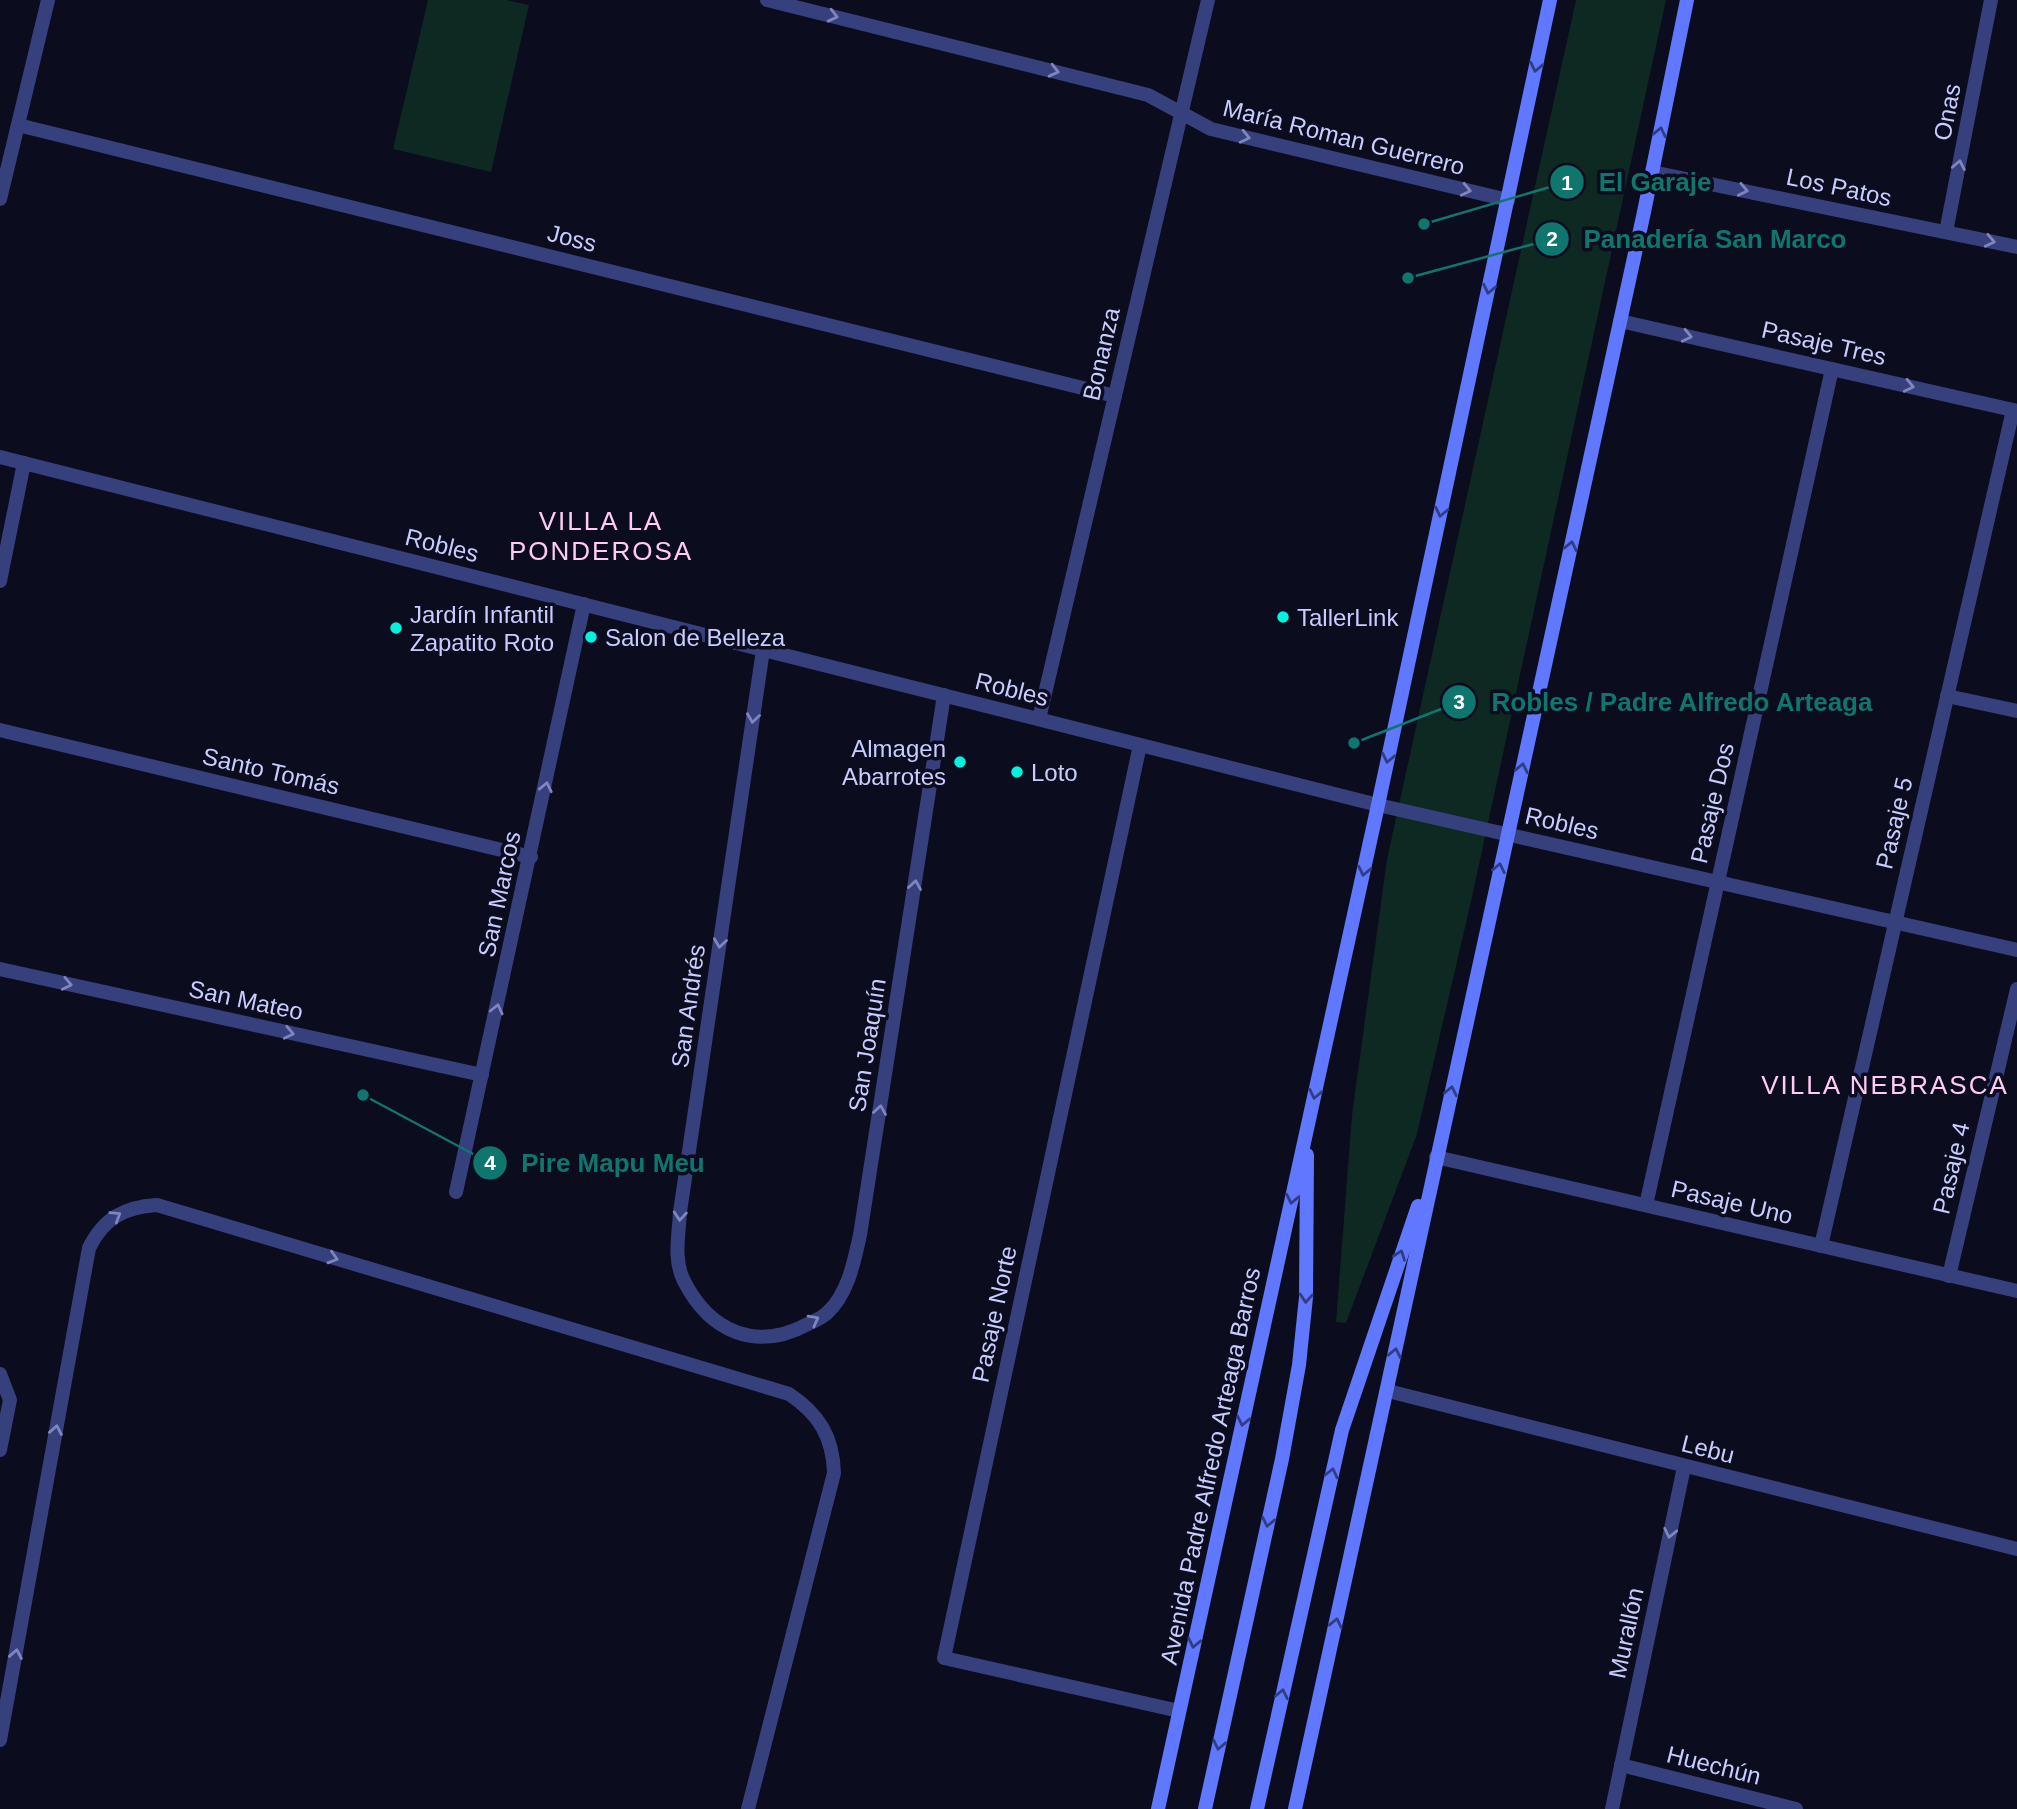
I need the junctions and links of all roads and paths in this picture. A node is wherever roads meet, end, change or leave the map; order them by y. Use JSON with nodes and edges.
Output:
{"nodes":[{"id":1,"x":48,"y":0,"type":"edge"},
{"id":2,"x":767,"y":0,"type":"edge"},
{"id":3,"x":1208,"y":0,"type":"edge"},
{"id":4,"x":1550,"y":0,"type":"edge"},
{"id":5,"x":1688,"y":0,"type":"edge"},
{"id":6,"x":1991,"y":0,"type":"edge"},
{"id":7,"x":1182,"y":113,"type":"junction"},
{"id":8,"x":18,"y":125,"type":"junction"},
{"id":9,"x":1652,"y":172,"type":"junction"},
{"id":10,"x":0,"y":199,"type":"edge"},
{"id":11,"x":1508,"y":200,"type":"junction"},
{"id":12,"x":1947,"y":232,"type":"junction"},
{"id":13,"x":2017,"y":247,"type":"edge"},
{"id":14,"x":1620,"y":321,"type":"junction"},
{"id":15,"x":1832,"y":369,"type":"junction"},
{"id":16,"x":1115,"y":396,"type":"junction"},
{"id":17,"x":2015,"y":410,"type":"edge"},
{"id":18,"x":0,"y":457,"type":"edge"},
{"id":19,"x":24,"y":463,"type":"junction"},
{"id":20,"x":0,"y":581,"type":"edge"},
{"id":21,"x":584,"y":604,"type":"junction"},
{"id":22,"x":763,"y":650,"type":"junction"},
{"id":23,"x":944,"y":695,"type":"junction"},
{"id":24,"x":1947,"y":695,"type":"junction"},
{"id":25,"x":2017,"y":711,"type":"edge"},
{"id":26,"x":1039,"y":719,"type":"junction"},
{"id":27,"x":0,"y":730,"type":"edge"},
{"id":28,"x":1140,"y":744,"type":"junction"},
{"id":29,"x":1378,"y":805,"type":"junction"},
{"id":30,"x":1506,"y":834,"type":"junction"},
{"id":31,"x":531,"y":857,"type":"junction"},
{"id":32,"x":1718,"y":881,"type":"junction"},
{"id":33,"x":1895,"y":922,"type":"junction"},
{"id":34,"x":2017,"y":950,"type":"edge"},
{"id":35,"x":0,"y":969,"type":"edge"},
{"id":36,"x":2017,"y":989,"type":"edge"},
{"id":37,"x":482,"y":1075,"type":"junction"},
{"id":38,"x":1307,"y":1132,"type":"junction"},
{"id":39,"x":1436,"y":1157,"type":"junction"},
{"id":40,"x":456,"y":1192,"type":"dead end"},
{"id":41,"x":1646,"y":1205,"type":"junction"},
{"id":42,"x":1821,"y":1246,"type":"junction"},
{"id":43,"x":1949,"y":1276,"type":"junction"},
{"id":44,"x":2017,"y":1291,"type":"edge"},
{"id":45,"x":750,"y":1337,"type":"joint"},
{"id":46,"x":0,"y":1374,"type":"edge"},
{"id":47,"x":1388,"y":1391,"type":"junction"},
{"id":48,"x":0,"y":1450,"type":"edge"},
{"id":49,"x":1684,"y":1467,"type":"junction"},
{"id":50,"x":2017,"y":1549,"type":"edge"},
{"id":51,"x":1179,"y":1711,"type":"junction"},
{"id":52,"x":0,"y":1740,"type":"edge"},
{"id":53,"x":1621,"y":1765,"type":"junction"},
{"id":54,"x":748,"y":1809,"type":"edge"},
{"id":55,"x":1158,"y":1809,"type":"edge"},
{"id":56,"x":1205,"y":1809,"type":"edge"},
{"id":57,"x":1257,"y":1809,"type":"edge"},
{"id":58,"x":1295,"y":1809,"type":"edge"},
{"id":59,"x":1612,"y":1809,"type":"edge"},
{"id":60,"x":1796,"y":1809,"type":"edge"}],
"edges":[{"from":1,"to":8,"type":"street"},
{"from":2,"to":7,"type":"street","name":"María Roman Guerrero","one_way":true},
{"from":3,"to":7,"type":"street","name":"Bonanza"},
{"from":4,"to":11,"type":"main road","name":"Avenida Padre Alfredo Arteaga Barros","one_way":true},
{"from":9,"to":5,"type":"main road","one_way":true},
{"from":12,"to":6,"type":"street","name":"Onas","one_way":true},
{"from":7,"to":11,"type":"street","name":"María Roman Guerrero","one_way":true},
{"from":7,"to":16,"type":"street","name":"Bonanza"},
{"from":8,"to":10,"type":"street"},
{"from":8,"to":16,"type":"street","name":"Joss"},
{"from":9,"to":12,"type":"street","name":"Los Patos","one_way":true},
{"from":9,"to":14,"type":"main road"},
{"from":11,"to":29,"type":"main road","name":"Avenida Padre Alfredo Arteaga Barros","one_way":true},
{"from":12,"to":13,"type":"street","name":"Los Patos","one_way":true},
{"from":14,"to":15,"type":"street","name":"Pasaje Tres","one_way":true},
{"from":30,"to":14,"type":"main road","one_way":true},
{"from":15,"to":17,"type":"street","name":"Pasaje Tres","one_way":true},
{"from":15,"to":32,"type":"street","name":"Pasaje Dos"},
{"from":16,"to":26,"type":"street","name":"Bonanza"},
{"from":17,"to":24,"type":"street","name":"Pasaje 5"},
{"from":18,"to":19,"type":"street","name":"Robles"},
{"from":19,"to":20,"type":"street"},
{"from":19,"to":21,"type":"street","name":"Robles"},
{"from":21,"to":22,"type":"street","name":"Robles"},
{"from":31,"to":21,"type":"street","name":"San Marcos","one_way":true},
{"from":22,"to":23,"type":"street","name":"Robles"},
{"from":22,"to":45,"type":"street","name":"San Andrés","one_way":true},
{"from":23,"to":26,"type":"street","name":"Robles"},
{"from":45,"to":23,"type":"street","name":"San Joaquín","one_way":true},
{"from":24,"to":25,"type":"street"},
{"from":24,"to":33,"type":"street","name":"Pasaje 5"},
{"from":26,"to":28,"type":"street","name":"Robles"},
{"from":27,"to":31,"type":"street","name":"Santo Tomás"},
{"from":28,"to":29,"type":"street","name":"Robles"},
{"from":28,"to":51,"type":"street","name":"Pasaje Norte"},
{"from":29,"to":30,"type":"street","name":"Robles"},
{"from":29,"to":38,"type":"main road","name":"Avenida Padre Alfredo Arteaga Barros","one_way":true},
{"from":30,"to":32,"type":"street","name":"Robles"},
{"from":39,"to":30,"type":"main road","one_way":true},
{"from":37,"to":31,"type":"street","name":"San Marcos","one_way":true},
{"from":32,"to":33,"type":"street","name":"Robles"},
{"from":32,"to":41,"type":"street","name":"Pasaje Dos"},
{"from":33,"to":34,"type":"street","name":"Robles"},
{"from":33,"to":42,"type":"street","name":"Pasaje 5"},
{"from":35,"to":37,"type":"street","name":"San Mateo","one_way":true},
{"from":36,"to":43,"type":"street","name":"Pasaje 4"},
{"from":37,"to":40,"type":"street","name":"San Marcos"},
{"from":38,"to":51,"type":"main road","name":"Avenida Padre Alfredo Arteaga Barros","one_way":true},
{"from":38,"to":56,"type":"main road","name":"Avenida Padre Alfredo Arteaga Barros","one_way":true},
{"from":39,"to":41,"type":"street","name":"Pasaje Uno"},
{"from":47,"to":39,"type":"main road","one_way":true},
{"from":57,"to":39,"type":"main road","one_way":true},
{"from":41,"to":42,"type":"street","name":"Pasaje Uno"},
{"from":42,"to":43,"type":"street","name":"Pasaje Uno"},
{"from":43,"to":44,"type":"street","name":"Pasaje Uno"},
{"from":46,"to":48,"type":"street"},
{"from":47,"to":49,"type":"street","name":"Lebu"},
{"from":58,"to":47,"type":"main road","one_way":true},
{"from":49,"to":50,"type":"street","name":"Lebu"},
{"from":49,"to":53,"type":"street","name":"Murallón","one_way":true},
{"from":51,"to":55,"type":"main road","name":"Avenida Padre Alfredo Arteaga Barros"},
{"from":52,"to":54,"type":"street","one_way":true},
{"from":53,"to":59,"type":"street","name":"Murallón"},
{"from":53,"to":60,"type":"street","name":"Huechún"}]}
